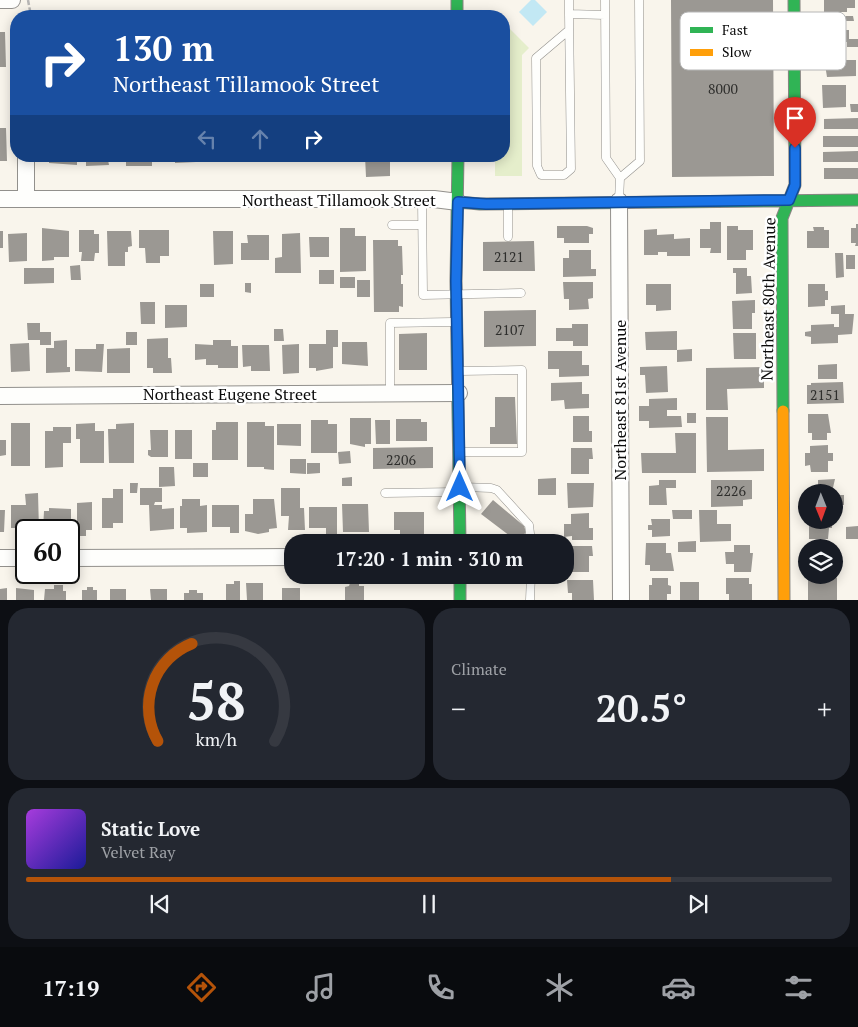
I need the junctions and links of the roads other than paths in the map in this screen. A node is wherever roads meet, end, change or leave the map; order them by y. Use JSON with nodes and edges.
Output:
{"nodes":[{"id":1,"x":0,"y":0,"type":"edge"},
{"id":2,"x":12,"y":0,"type":"edge"},
{"id":3,"x":569,"y":0,"type":"edge"},
{"id":4,"x":605,"y":0,"type":"edge"},
{"id":5,"x":639,"y":0,"type":"edge"},
{"id":6,"x":569,"y":14,"type":"junction"},
{"id":7,"x":605,"y":14,"type":"junction"},
{"id":8,"x":569,"y":30,"type":"junction"},
{"id":9,"x":794,"y":70,"type":"edge"},
{"id":10,"x":26,"y":162,"type":"edge"},
{"id":11,"x":458,"y":162,"type":"edge"},
{"id":12,"x":620,"y":178,"type":"junction"},
{"id":13,"x":0,"y":199,"type":"edge"},
{"id":14,"x":26,"y":199,"type":"junction"},
{"id":15,"x":422,"y":199,"type":"junction"},
{"id":16,"x":789,"y":200,"type":"junction"},
{"id":17,"x":858,"y":200,"type":"edge"},
{"id":18,"x":619,"y":201,"type":"junction"},
{"id":19,"x":458,"y":202,"type":"junction"},
{"id":20,"x":508,"y":203,"type":"junction"},
{"id":21,"x":392,"y":225,"type":"dead end"},
{"id":22,"x":422,"y":225,"type":"junction"},
{"id":23,"x":508,"y":237,"type":"dead end"},
{"id":24,"x":521,"y":293,"type":"dead end"},
{"id":25,"x":456,"y":294,"type":"junction"},
{"id":26,"x":457,"y":322,"type":"junction"},
{"id":27,"x":458,"y":371,"type":"junction"},
{"id":28,"x":390,"y":393,"type":"junction"},
{"id":29,"x":459,"y":393,"type":"junction"},
{"id":30,"x":0,"y":396,"type":"edge"},
{"id":31,"x":459,"y":452,"type":"junction"},
{"id":32,"x":460,"y":489,"type":"junction"},
{"id":33,"x":385,"y":493,"type":"dead end"},
{"id":34,"x":460,"y":534,"type":"edge"},
{"id":35,"x":530,"y":534,"type":"edge"},
{"id":36,"x":284,"y":557,"type":"edge"},
{"id":37,"x":0,"y":558,"type":"edge"},
{"id":38,"x":15,"y":558,"type":"edge"},
{"id":39,"x":80,"y":558,"type":"edge"},
{"id":40,"x":460,"y":584,"type":"edge"},
{"id":41,"x":531,"y":584,"type":"edge"},
{"id":42,"x":460,"y":600,"type":"edge"},
{"id":43,"x":530,"y":600,"type":"edge"},
{"id":44,"x":621,"y":600,"type":"edge"},
{"id":45,"x":784,"y":600,"type":"edge"}],
"edges":[{"from":1,"to":2,"type":"street"},
{"from":3,"to":6,"type":"lane"},
{"from":4,"to":7,"type":"lane"},
{"from":5,"to":12,"type":"lane"},
{"from":6,"to":7,"type":"lane"},
{"from":6,"to":8,"type":"lane"},
{"from":7,"to":12,"type":"lane"},
{"from":8,"to":8,"type":"lane"},
{"from":9,"to":16,"type":"street","name":"Northeast 80th Avenue"},
{"from":10,"to":14,"type":"street"},
{"from":11,"to":19,"type":"street"},
{"from":12,"to":18,"type":"lane"},
{"from":13,"to":14,"type":"street","name":"Northeast Tillamook Street"},
{"from":14,"to":15,"type":"street","name":"Northeast Tillamook Street"},
{"from":15,"to":19,"type":"street","name":"Northeast Tillamook Street"},
{"from":15,"to":22,"type":"lane"},
{"from":16,"to":17,"type":"street","name":"Northeast Tillamook Street"},
{"from":16,"to":18,"type":"street","name":"Northeast Tillamook Street"},
{"from":16,"to":45,"type":"street","name":"Northeast 80th Avenue"},
{"from":18,"to":20,"type":"street","name":"Northeast Tillamook Street"},
{"from":18,"to":44,"type":"street","name":"Northeast 81st Avenue"},
{"from":19,"to":20,"type":"street","name":"Northeast Tillamook Street"},
{"from":19,"to":25,"type":"street"},
{"from":20,"to":23,"type":"lane"},
{"from":21,"to":22,"type":"lane"},
{"from":22,"to":25,"type":"lane"},
{"from":24,"to":25,"type":"lane"},
{"from":25,"to":26,"type":"street"},
{"from":26,"to":27,"type":"street"},
{"from":26,"to":28,"type":"lane"},
{"from":27,"to":29,"type":"street"},
{"from":27,"to":31,"type":"lane"},
{"from":28,"to":29,"type":"street","name":"Northeast Eugene Street"},
{"from":28,"to":30,"type":"street","name":"Northeast Eugene Street"},
{"from":29,"to":31,"type":"street"},
{"from":31,"to":32,"type":"street"},
{"from":32,"to":33,"type":"lane"},
{"from":32,"to":34,"type":"street"},
{"from":32,"to":35,"type":"lane"},
{"from":36,"to":39,"type":"street"},
{"from":37,"to":38,"type":"street"},
{"from":40,"to":42,"type":"street"},
{"from":41,"to":43,"type":"lane"}]}
